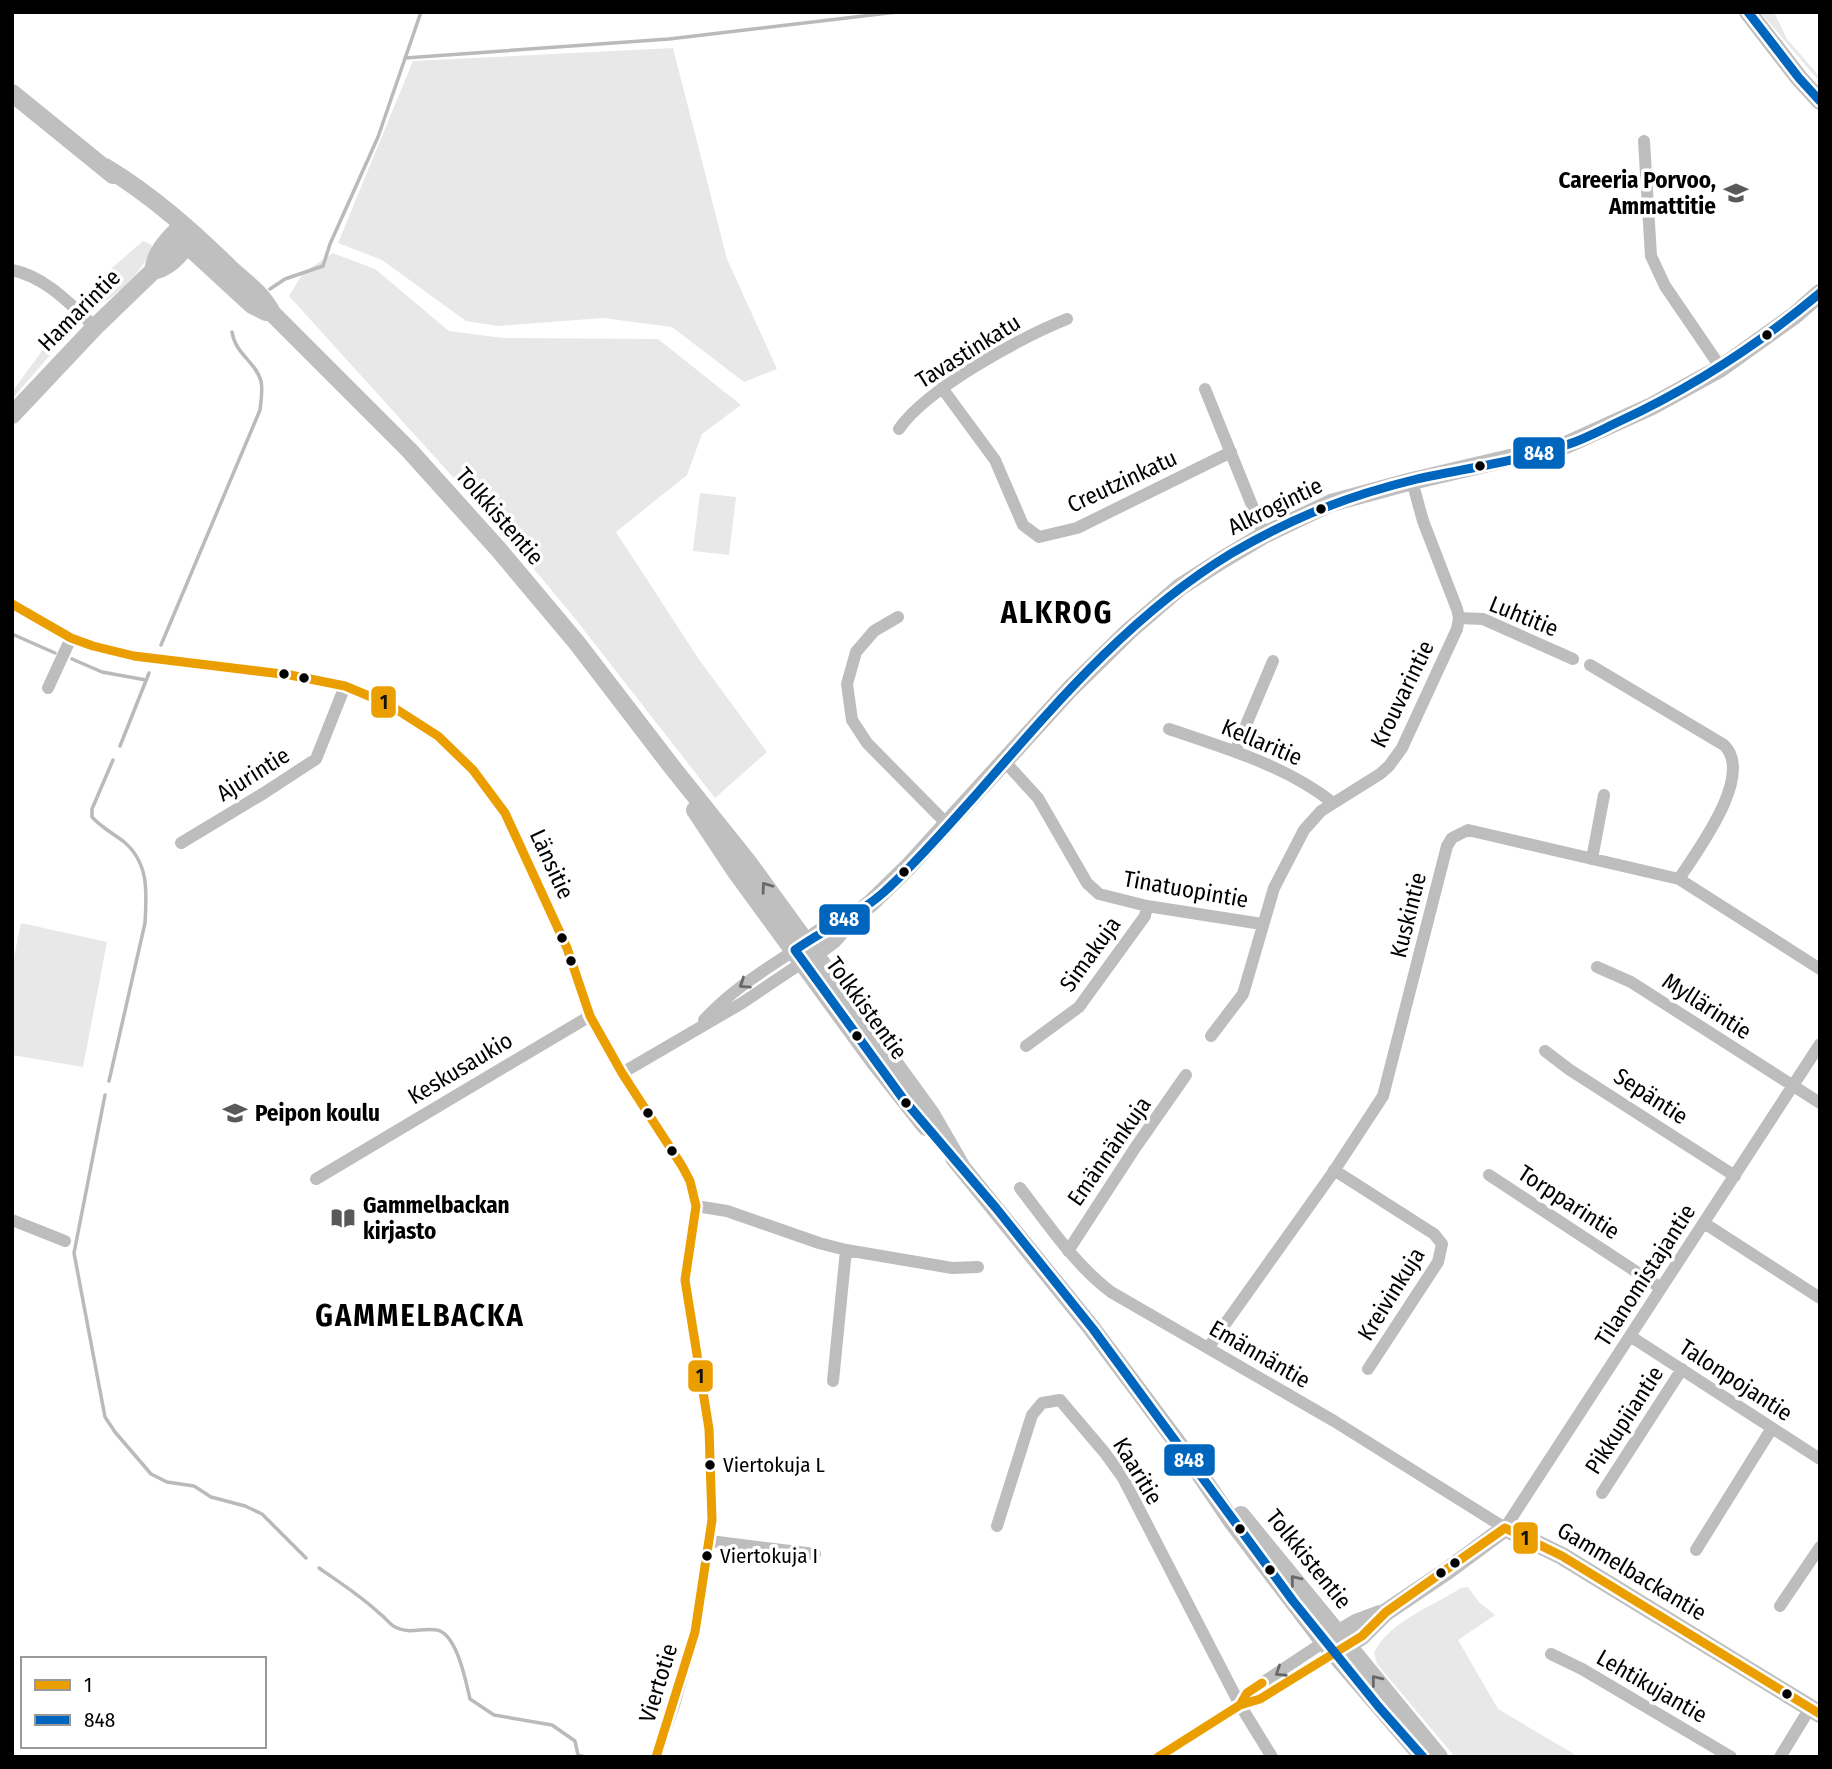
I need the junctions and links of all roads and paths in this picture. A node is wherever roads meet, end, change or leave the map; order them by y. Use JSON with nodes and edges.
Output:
{"nodes":[{"id":1,"x":1748,"y":12,"type":"edge"},
{"id":2,"x":12,"y":93,"type":"edge"},
{"id":3,"x":1820,"y":101,"type":"edge"},
{"id":4,"x":1644,"y":141,"type":"dead end"},
{"id":5,"x":185,"y":235,"type":"junction"},
{"id":6,"x":12,"y":270,"type":"edge"},
{"id":7,"x":1820,"y":293,"type":"edge"},
{"id":8,"x":1068,"y":319,"type":"dead end"},
{"id":9,"x":95,"y":327,"type":"junction"},
{"id":10,"x":1721,"y":368,"type":"junction"},
{"id":11,"x":942,"y":388,"type":"junction"},
{"id":12,"x":1205,"y":388,"type":"dead end"},
{"id":13,"x":12,"y":415,"type":"edge"},
{"id":14,"x":899,"y":429,"type":"dead end"},
{"id":15,"x":1231,"y":452,"type":"junction"},
{"id":16,"x":1412,"y":481,"type":"junction"},
{"id":17,"x":1264,"y":535,"type":"junction"},
{"id":18,"x":12,"y":604,"type":"edge"},
{"id":19,"x":898,"y":617,"type":"dead end"},
{"id":20,"x":1459,"y":618,"type":"junction"},
{"id":21,"x":71,"y":638,"type":"junction"},
{"id":22,"x":1573,"y":659,"type":"dead end"},
{"id":23,"x":1273,"y":662,"type":"dead end"},
{"id":24,"x":1590,"y":665,"type":"dead end"},
{"id":25,"x":345,"y":686,"type":"junction"},
{"id":26,"x":48,"y":688,"type":"dead end"},
{"id":27,"x":1169,"y":729,"type":"dead end"},
{"id":28,"x":1235,"y":751,"type":"junction"},
{"id":29,"x":1005,"y":762,"type":"junction"},
{"id":30,"x":1604,"y":795,"type":"dead end"},
{"id":31,"x":1333,"y":803,"type":"junction"},
{"id":32,"x":948,"y":825,"type":"junction"},
{"id":33,"x":181,"y":843,"type":"dead end"},
{"id":34,"x":1591,"y":859,"type":"junction"},
{"id":35,"x":1679,"y":879,"type":"junction"},
{"id":36,"x":1147,"y":906,"type":"junction"},
{"id":37,"x":1262,"y":924,"type":"junction"},
{"id":38,"x":805,"y":952,"type":"junction"},
{"id":39,"x":1597,"y":967,"type":"dead end"},
{"id":40,"x":1820,"y":969,"type":"edge"},
{"id":41,"x":590,"y":1016,"type":"junction"},
{"id":42,"x":1211,"y":1036,"type":"dead end"},
{"id":43,"x":1820,"y":1044,"type":"edge"},
{"id":44,"x":1026,"y":1046,"type":"dead end"},
{"id":45,"x":1545,"y":1051,"type":"dead end"},
{"id":46,"x":622,"y":1073,"type":"junction"},
{"id":47,"x":1186,"y":1075,"type":"dead end"},
{"id":48,"x":1792,"y":1086,"type":"junction"},
{"id":49,"x":1820,"y":1103,"type":"edge"},
{"id":50,"x":1335,"y":1170,"type":"junction"},
{"id":51,"x":1489,"y":1175,"type":"dead end"},
{"id":52,"x":1735,"y":1176,"type":"junction"},
{"id":53,"x":316,"y":1179,"type":"dead end"},
{"id":54,"x":1020,"y":1188,"type":"dead end"},
{"id":55,"x":696,"y":1206,"type":"junction"},
{"id":56,"x":12,"y":1220,"type":"edge"},
{"id":57,"x":1704,"y":1223,"type":"junction"},
{"id":58,"x":65,"y":1241,"type":"dead end"},
{"id":59,"x":846,"y":1250,"type":"junction"},
{"id":60,"x":1068,"y":1251,"type":"junction"},
{"id":61,"x":978,"y":1266,"type":"dead end"},
{"id":62,"x":1661,"y":1288,"type":"junction"},
{"id":63,"x":1820,"y":1298,"type":"edge"},
{"id":64,"x":1630,"y":1336,"type":"junction"},
{"id":65,"x":1209,"y":1348,"type":"junction"},
{"id":66,"x":1368,"y":1369,"type":"dead end"},
{"id":67,"x":1682,"y":1369,"type":"junction"},
{"id":68,"x":833,"y":1381,"type":"dead end"},
{"id":69,"x":1772,"y":1429,"type":"junction"},
{"id":70,"x":1820,"y":1459,"type":"edge"},
{"id":71,"x":1602,"y":1493,"type":"dead end"},
{"id":72,"x":997,"y":1526,"type":"dead end"},
{"id":73,"x":1505,"y":1528,"type":"junction"},
{"id":74,"x":710,"y":1541,"type":"junction"},
{"id":75,"x":1820,"y":1547,"type":"edge"},
{"id":76,"x":1696,"y":1550,"type":"dead end"},
{"id":77,"x":815,"y":1554,"type":"dead end"},
{"id":78,"x":1780,"y":1606,"type":"dead end"},
{"id":79,"x":1335,"y":1644,"type":"junction"},
{"id":80,"x":1551,"y":1654,"type":"dead end"},
{"id":81,"x":1240,"y":1705,"type":"junction"},
{"id":82,"x":1815,"y":1711,"type":"edge"},
{"id":83,"x":656,"y":1757,"type":"edge"},
{"id":84,"x":1158,"y":1757,"type":"edge"},
{"id":85,"x":1272,"y":1757,"type":"edge"},
{"id":86,"x":1423,"y":1757,"type":"edge"},
{"id":87,"x":1439,"y":1757,"type":"edge"},
{"id":88,"x":1731,"y":1757,"type":"edge"},
{"id":89,"x":1780,"y":1757,"type":"edge"}],
"edges":[{"from":1,"to":3,"type":"street"},
{"from":2,"to":5,"type":"street","name":"Tolkkistentie"},
{"from":4,"to":10,"type":"street"},
{"from":5,"to":9,"type":"street","name":"Hamarintie"},
{"from":5,"to":38,"type":"street","name":"Tolkkistentie"},
{"from":6,"to":9,"type":"street"},
{"from":7,"to":10,"type":"street","name":"Alkrogintie"},
{"from":8,"to":11,"type":"street","name":"Tavastinkatu"},
{"from":9,"to":13,"type":"street","name":"Hamarintie"},
{"from":10,"to":16,"type":"street","name":"Alkrogintie"},
{"from":11,"to":14,"type":"street","name":"Tavastinkatu"},
{"from":11,"to":15,"type":"street","name":"Creutzinkatu"},
{"from":12,"to":15,"type":"street"},
{"from":15,"to":17,"type":"street"},
{"from":16,"to":17,"type":"street","name":"Alkrogintie"},
{"from":16,"to":20,"type":"street"},
{"from":17,"to":29,"type":"street","name":"Alkrogintie"},
{"from":18,"to":21,"type":"street","name":"Länsitie"},
{"from":19,"to":32,"type":"street"},
{"from":20,"to":22,"type":"street","name":"Luhtitie"},
{"from":20,"to":31,"type":"street","name":"Krouvarintie"},
{"from":21,"to":25,"type":"street","name":"Länsitie"},
{"from":21,"to":26,"type":"street"},
{"from":23,"to":28,"type":"street"},
{"from":24,"to":35,"type":"street"},
{"from":25,"to":33,"type":"street","name":"Ajurintie"},
{"from":25,"to":41,"type":"street","name":"Länsitie"},
{"from":27,"to":28,"type":"street","name":"Kellaritie"},
{"from":28,"to":31,"type":"street","name":"Kellaritie"},
{"from":29,"to":32,"type":"street","name":"Alkrogintie"},
{"from":29,"to":36,"type":"street","name":"Tinatuopintie"},
{"from":30,"to":34,"type":"street"},
{"from":31,"to":37,"type":"street","name":"Krouvarintie"},
{"from":32,"to":38,"type":"street","name":"Alkrogintie"},
{"from":34,"to":35,"type":"street","name":"Kuskintie"},
{"from":34,"to":50,"type":"street","name":"Kuskintie"},
{"from":35,"to":40,"type":"street","name":"Kuskintie"},
{"from":36,"to":37,"type":"street","name":"Tinatuopintie"},
{"from":36,"to":44,"type":"street","name":"Simakuja"},
{"from":37,"to":42,"type":"street","name":"Krouvarintie"},
{"from":38,"to":46,"type":"street"},
{"from":38,"to":79,"type":"street","name":"Tolkkistentie"},
{"from":39,"to":48,"type":"street","name":"Myllärintie"},
{"from":41,"to":46,"type":"street","name":"Länsitie"},
{"from":41,"to":53,"type":"street","name":"Keskusaukio"},
{"from":43,"to":48,"type":"street","name":"Tilanomistajantie"},
{"from":45,"to":52,"type":"street","name":"Sepäntie"},
{"from":46,"to":55,"type":"street","name":"Länsitie"},
{"from":47,"to":60,"type":"street","name":"Emännänkuja"},
{"from":48,"to":49,"type":"street","name":"Myllärintie"},
{"from":48,"to":52,"type":"street","name":"Tilanomistajantie"},
{"from":50,"to":65,"type":"street","name":"Kuskintie"},
{"from":50,"to":66,"type":"street","name":"Kreivinkuja"},
{"from":51,"to":62,"type":"street","name":"Torpparintie"},
{"from":52,"to":57,"type":"street","name":"Tilanomistajantie"},
{"from":54,"to":60,"type":"street","name":"Emännäntie"},
{"from":55,"to":59,"type":"street"},
{"from":55,"to":74,"type":"street","name":"Viertotie"},
{"from":56,"to":58,"type":"street"},
{"from":57,"to":62,"type":"street","name":"Tilanomistajantie"},
{"from":57,"to":63,"type":"street"},
{"from":59,"to":61,"type":"street"},
{"from":59,"to":68,"type":"street"},
{"from":60,"to":65,"type":"street","name":"Emännäntie"},
{"from":62,"to":64,"type":"street","name":"Tilanomistajantie"},
{"from":64,"to":67,"type":"street","name":"Talonpojantie"},
{"from":64,"to":73,"type":"street","name":"Tilanomistajantie"},
{"from":65,"to":73,"type":"street","name":"Emännäntie"},
{"from":67,"to":69,"type":"street","name":"Talonpojantie"},
{"from":67,"to":71,"type":"street","name":"Pikkupiiantie"},
{"from":69,"to":70,"type":"street","name":"Talonpojantie"},
{"from":69,"to":76,"type":"street"},
{"from":72,"to":81,"type":"street","name":"Kaaritie"},
{"from":73,"to":79,"type":"street"},
{"from":73,"to":82,"type":"street","name":"Gammelbackantie"},
{"from":74,"to":77,"type":"street"},
{"from":74,"to":83,"type":"street","name":"Viertotie"},
{"from":75,"to":78,"type":"street"},
{"from":79,"to":81,"type":"street"},
{"from":79,"to":86,"type":"street","name":"Tolkkistentie"},
{"from":87,"to":79,"type":"street","name":"Tolkkistentie","one_way":true},
{"from":80,"to":88,"type":"street","name":"Lehtikujantie"},
{"from":81,"to":84,"type":"street"},
{"from":81,"to":85,"type":"street"},
{"from":82,"to":89,"type":"street"}]}
